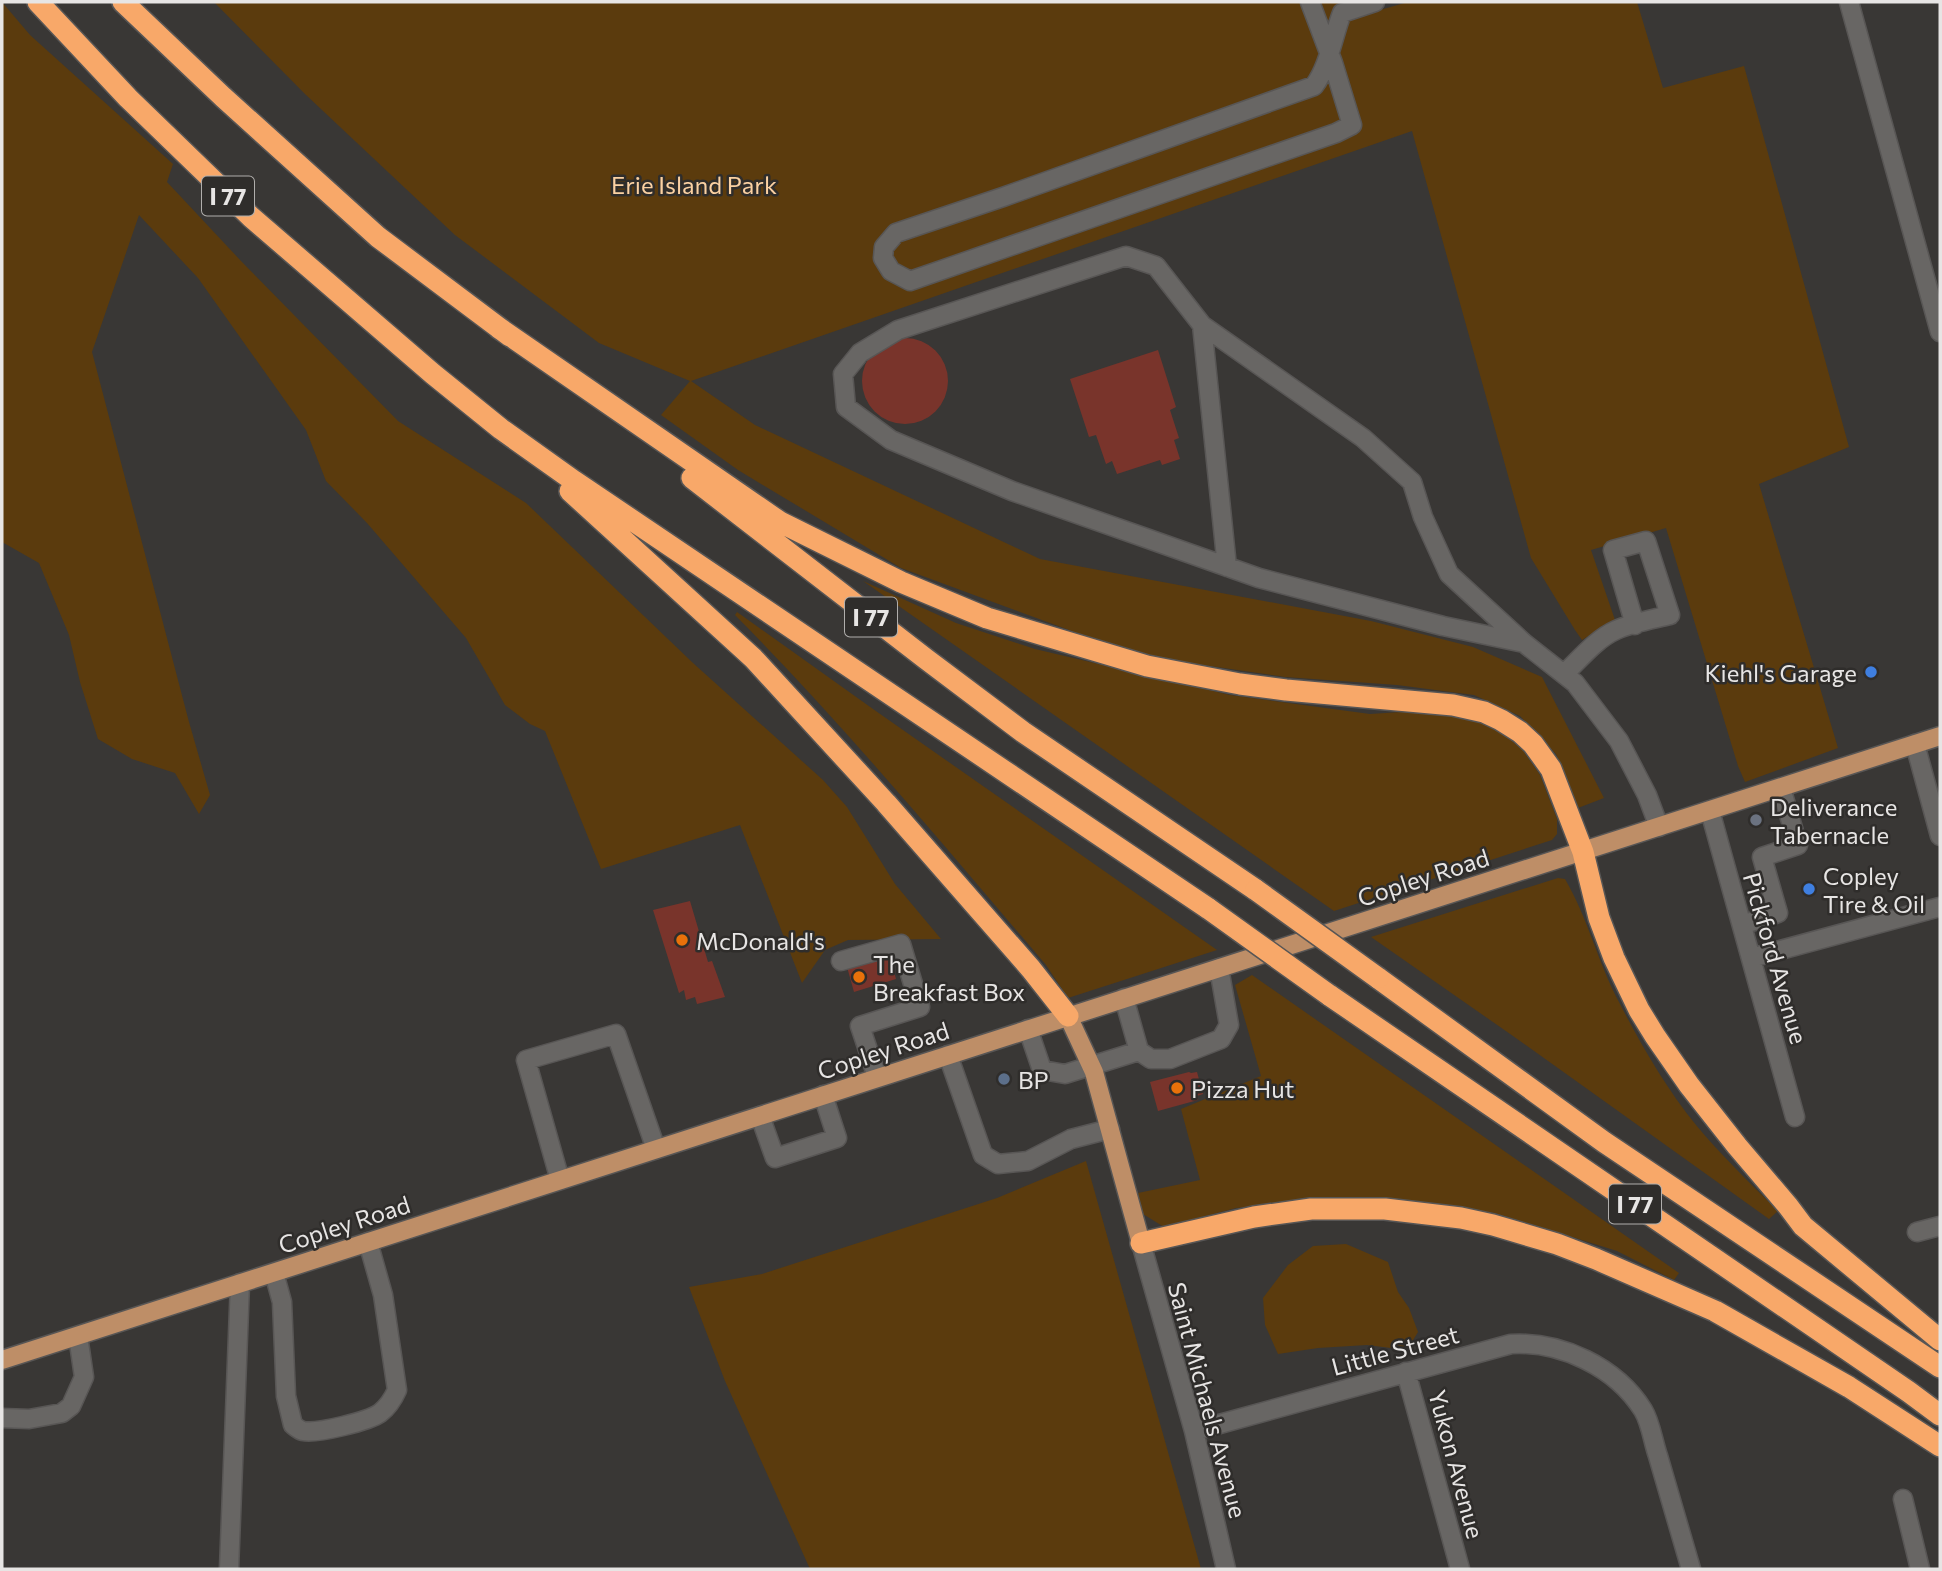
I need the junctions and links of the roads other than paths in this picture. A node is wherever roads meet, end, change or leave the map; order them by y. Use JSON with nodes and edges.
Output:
{"nodes":[{"id":1,"x":38,"y":2,"type":"edge"},
{"id":2,"x":123,"y":2,"type":"edge"},
{"id":3,"x":1310,"y":2,"type":"edge"},
{"id":4,"x":1375,"y":2,"type":"edge"},
{"id":5,"x":1849,"y":2,"type":"edge"},
{"id":6,"x":1329,"y":51,"type":"junction"},
{"id":7,"x":1202,"y":324,"type":"junction"},
{"id":8,"x":499,"y":328,"type":"junction"},
{"id":9,"x":1940,"y":332,"type":"edge"},
{"id":10,"x":501,"y":429,"type":"junction"},
{"id":11,"x":1227,"y":567,"type":"junction"},
{"id":12,"x":1635,"y":625,"type":"junction"},
{"id":13,"x":1524,"y":643,"type":"junction"},
{"id":14,"x":1564,"y":674,"type":"junction"},
{"id":15,"x":1940,"y":736,"type":"edge"},
{"id":16,"x":1915,"y":744,"type":"junction"},
{"id":17,"x":1781,"y":788,"type":"junction"},
{"id":18,"x":1710,"y":811,"type":"junction"},
{"id":19,"x":1659,"y":827,"type":"junction"},
{"id":20,"x":1940,"y":836,"type":"edge"},
{"id":21,"x":1583,"y":852,"type":"junction"},
{"id":22,"x":1940,"y":907,"type":"edge"},
{"id":23,"x":1742,"y":925,"type":"junction"},
{"id":24,"x":1751,"y":958,"type":"junction"},
{"id":25,"x":841,"y":961,"type":"dead end"},
{"id":26,"x":1219,"y":968,"type":"junction"},
{"id":27,"x":1125,"y":998,"type":"junction"},
{"id":28,"x":1068,"y":1016,"type":"junction"},
{"id":29,"x":1028,"y":1029,"type":"junction"},
{"id":30,"x":1139,"y":1051,"type":"junction"},
{"id":31,"x":948,"y":1055,"type":"junction"},
{"id":32,"x":1092,"y":1067,"type":"junction"},
{"id":33,"x":877,"y":1077,"type":"junction"},
{"id":34,"x":823,"y":1095,"type":"junction"},
{"id":35,"x":760,"y":1116,"type":"junction"},
{"id":36,"x":1795,"y":1117,"type":"dead end"},
{"id":37,"x":1110,"y":1129,"type":"junction"},
{"id":38,"x":656,"y":1149,"type":"junction"},
{"id":39,"x":560,"y":1180,"type":"junction"},
{"id":40,"x":1940,"y":1226,"type":"edge"},
{"id":41,"x":1917,"y":1232,"type":"dead end"},
{"id":42,"x":368,"y":1242,"type":"junction"},
{"id":43,"x":1141,"y":1243,"type":"junction"},
{"id":44,"x":274,"y":1273,"type":"junction"},
{"id":45,"x":240,"y":1283,"type":"junction"},
{"id":46,"x":78,"y":1336,"type":"junction"},
{"id":47,"x":1940,"y":1340,"type":"edge"},
{"id":48,"x":2,"y":1360,"type":"edge"},
{"id":49,"x":1940,"y":1367,"type":"edge"},
{"id":50,"x":1406,"y":1372,"type":"junction"},
{"id":51,"x":1940,"y":1415,"type":"edge"},
{"id":52,"x":2,"y":1418,"type":"edge"},
{"id":53,"x":1194,"y":1432,"type":"junction"},
{"id":54,"x":1940,"y":1446,"type":"edge"},
{"id":55,"x":1903,"y":1499,"type":"dead end"},
{"id":56,"x":229,"y":1569,"type":"edge"},
{"id":57,"x":1226,"y":1569,"type":"edge"},
{"id":58,"x":1460,"y":1569,"type":"edge"},
{"id":59,"x":1691,"y":1569,"type":"edge"},
{"id":60,"x":1920,"y":1569,"type":"edge"}],
"edges":[{"from":1,"to":10,"type":"highway","number":"I 77"},
{"from":2,"to":8,"type":"highway","number":"I 77"},
{"from":3,"to":6,"type":"street"},
{"from":4,"to":6,"type":"street"},
{"from":5,"to":9,"type":"street"},
{"from":6,"to":6,"type":"street"},
{"from":7,"to":11,"type":"street"},
{"from":7,"to":11,"type":"street"},
{"from":7,"to":13,"type":"street"},
{"from":8,"to":21,"type":"highway"},
{"from":8,"to":49,"type":"highway","number":"I 77","bridge":true},
{"from":10,"to":28,"type":"highway"},
{"from":10,"to":51,"type":"highway","number":"I 77","bridge":true},
{"from":11,"to":13,"type":"street"},
{"from":12,"to":12,"type":"street"},
{"from":12,"to":14,"type":"street"},
{"from":13,"to":14,"type":"street"},
{"from":14,"to":19,"type":"street"},
{"from":15,"to":16,"type":"main road","name":"Copley Road"},
{"from":16,"to":17,"type":"main road","name":"Copley Road"},
{"from":16,"to":20,"type":"street"},
{"from":17,"to":18,"type":"main road","name":"Copley Road"},
{"from":17,"to":23,"type":"street"},
{"from":18,"to":19,"type":"main road","name":"Copley Road"},
{"from":18,"to":23,"type":"street","name":"Pickford Avenue"},
{"from":19,"to":21,"type":"main road","name":"Copley Road"},
{"from":21,"to":26,"type":"main road","name":"Copley Road"},
{"from":21,"to":47,"type":"highway"},
{"from":22,"to":24,"type":"street"},
{"from":23,"to":24,"type":"street","name":"Pickford Avenue"},
{"from":24,"to":36,"type":"street","name":"Pickford Avenue"},
{"from":25,"to":33,"type":"street"},
{"from":26,"to":27,"type":"main road","name":"Copley Road"},
{"from":26,"to":30,"type":"street"},
{"from":27,"to":28,"type":"main road","name":"Copley Road"},
{"from":27,"to":30,"type":"street"},
{"from":28,"to":29,"type":"main road","name":"Copley Road"},
{"from":28,"to":32,"type":"main road"},
{"from":29,"to":31,"type":"main road","name":"Copley Road"},
{"from":29,"to":32,"type":"street"},
{"from":30,"to":32,"type":"street"},
{"from":31,"to":33,"type":"main road","name":"Copley Road"},
{"from":31,"to":37,"type":"street"},
{"from":32,"to":37,"type":"main road"},
{"from":33,"to":34,"type":"main road","name":"Copley Road"},
{"from":34,"to":35,"type":"main road","name":"Copley Road"},
{"from":34,"to":35,"type":"street"},
{"from":35,"to":38,"type":"main road","name":"Copley Road"},
{"from":37,"to":43,"type":"main road"},
{"from":38,"to":39,"type":"main road","name":"Copley Road"},
{"from":38,"to":39,"type":"street"},
{"from":39,"to":42,"type":"main road","name":"Copley Road"},
{"from":40,"to":41,"type":"street"},
{"from":42,"to":44,"type":"main road","name":"Copley Road"},
{"from":42,"to":44,"type":"street"},
{"from":43,"to":53,"type":"street","name":"Saint Michaels Avenue"},
{"from":43,"to":54,"type":"highway"},
{"from":44,"to":45,"type":"main road","name":"Copley Road"},
{"from":45,"to":46,"type":"main road","name":"Copley Road"},
{"from":45,"to":56,"type":"street"},
{"from":46,"to":48,"type":"main road","name":"Copley Road"},
{"from":46,"to":52,"type":"street"},
{"from":50,"to":53,"type":"street","name":"Little Street"},
{"from":50,"to":58,"type":"street","name":"Yukon Avenue"},
{"from":50,"to":59,"type":"street","name":"Little Street"},
{"from":53,"to":57,"type":"street","name":"Saint Michaels Avenue"},
{"from":55,"to":60,"type":"street"}]}
